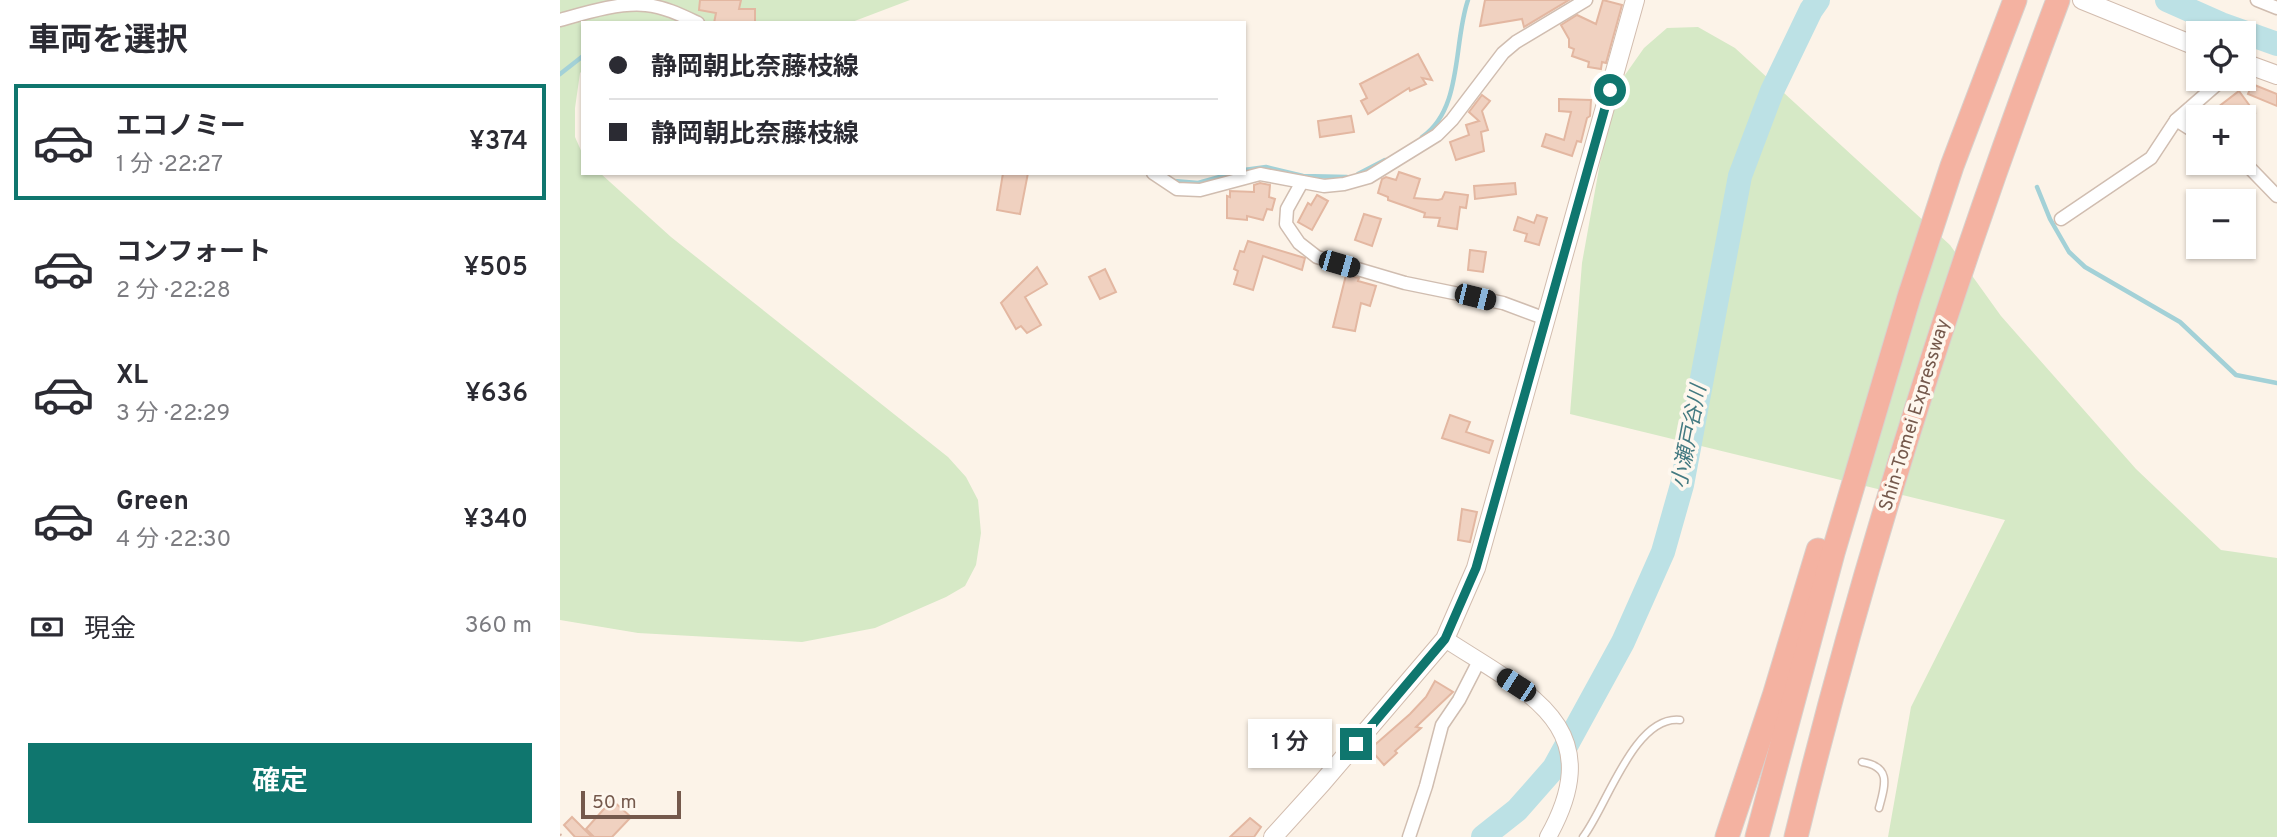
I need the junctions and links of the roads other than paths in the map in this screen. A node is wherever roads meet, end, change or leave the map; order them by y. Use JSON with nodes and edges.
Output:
{"nodes":[{"id":1,"x":1586,"y":0,"type":"edge"},
{"id":2,"x":1635,"y":0,"type":"edge"},
{"id":3,"x":2015,"y":0,"type":"edge"},
{"id":4,"x":2058,"y":0,"type":"edge"},
{"id":5,"x":2082,"y":0,"type":"edge"},
{"id":6,"x":2257,"y":0,"type":"edge"},
{"id":7,"x":2277,"y":8,"type":"edge"},
{"id":8,"x":560,"y":20,"type":"edge"},
{"id":9,"x":694,"y":21,"type":"edge"},
{"id":10,"x":2186,"y":42,"type":"edge"},
{"id":11,"x":2256,"y":67,"type":"edge"},
{"id":12,"x":2277,"y":75,"type":"edge"},
{"id":13,"x":2209,"y":91,"type":"edge"},
{"id":14,"x":2176,"y":120,"type":"junction"},
{"id":15,"x":2186,"y":126,"type":"edge"},
{"id":16,"x":2256,"y":174,"type":"edge"},
{"id":17,"x":1156,"y":175,"type":"edge"},
{"id":18,"x":1302,"y":182,"type":"junction"},
{"id":19,"x":2277,"y":196,"type":"edge"},
{"id":20,"x":2061,"y":219,"type":"dead end"},
{"id":21,"x":1909,"y":297,"type":"junction"},
{"id":22,"x":1546,"y":318,"type":"junction"},
{"id":23,"x":1445,"y":639,"type":"junction"},
{"id":24,"x":1479,"y":661,"type":"junction"},
{"id":25,"x":1680,"y":720,"type":"dead end"},
{"id":26,"x":1862,"y":761,"type":"dead end"},
{"id":27,"x":1879,"y":808,"type":"dead end"},
{"id":28,"x":1273,"y":837,"type":"edge"},
{"id":29,"x":1409,"y":837,"type":"edge"},
{"id":30,"x":1548,"y":837,"type":"edge"},
{"id":31,"x":1583,"y":837,"type":"edge"},
{"id":32,"x":1727,"y":837,"type":"edge"},
{"id":33,"x":1757,"y":837,"type":"edge"},
{"id":34,"x":1796,"y":837,"type":"edge"}],
"edges":[{"from":1,"to":18,"type":"street"},
{"from":2,"to":22,"type":"main road"},
{"from":3,"to":21,"type":"highway","name":"Shin-Tomei Expressway"},
{"from":4,"to":34,"type":"highway","name":"Shin-Tomei Expressway"},
{"from":5,"to":10,"type":"main road"},
{"from":6,"to":7,"type":"street"},
{"from":8,"to":9,"type":"street"},
{"from":11,"to":12,"type":"main road"},
{"from":13,"to":14,"type":"street"},
{"from":14,"to":15,"type":"street"},
{"from":14,"to":20,"type":"street"},
{"from":16,"to":19,"type":"street"},
{"from":17,"to":18,"type":"street"},
{"from":18,"to":22,"type":"street"},
{"from":21,"to":32,"type":"highway"},
{"from":21,"to":33,"type":"highway","name":"Shin-Tomei Expressway"},
{"from":22,"to":23,"type":"main road"},
{"from":23,"to":24,"type":"street"},
{"from":23,"to":28,"type":"main road"},
{"from":24,"to":29,"type":"street"},
{"from":24,"to":30,"type":"street"},
{"from":25,"to":31,"type":"lane"},
{"from":26,"to":27,"type":"lane"}]}
